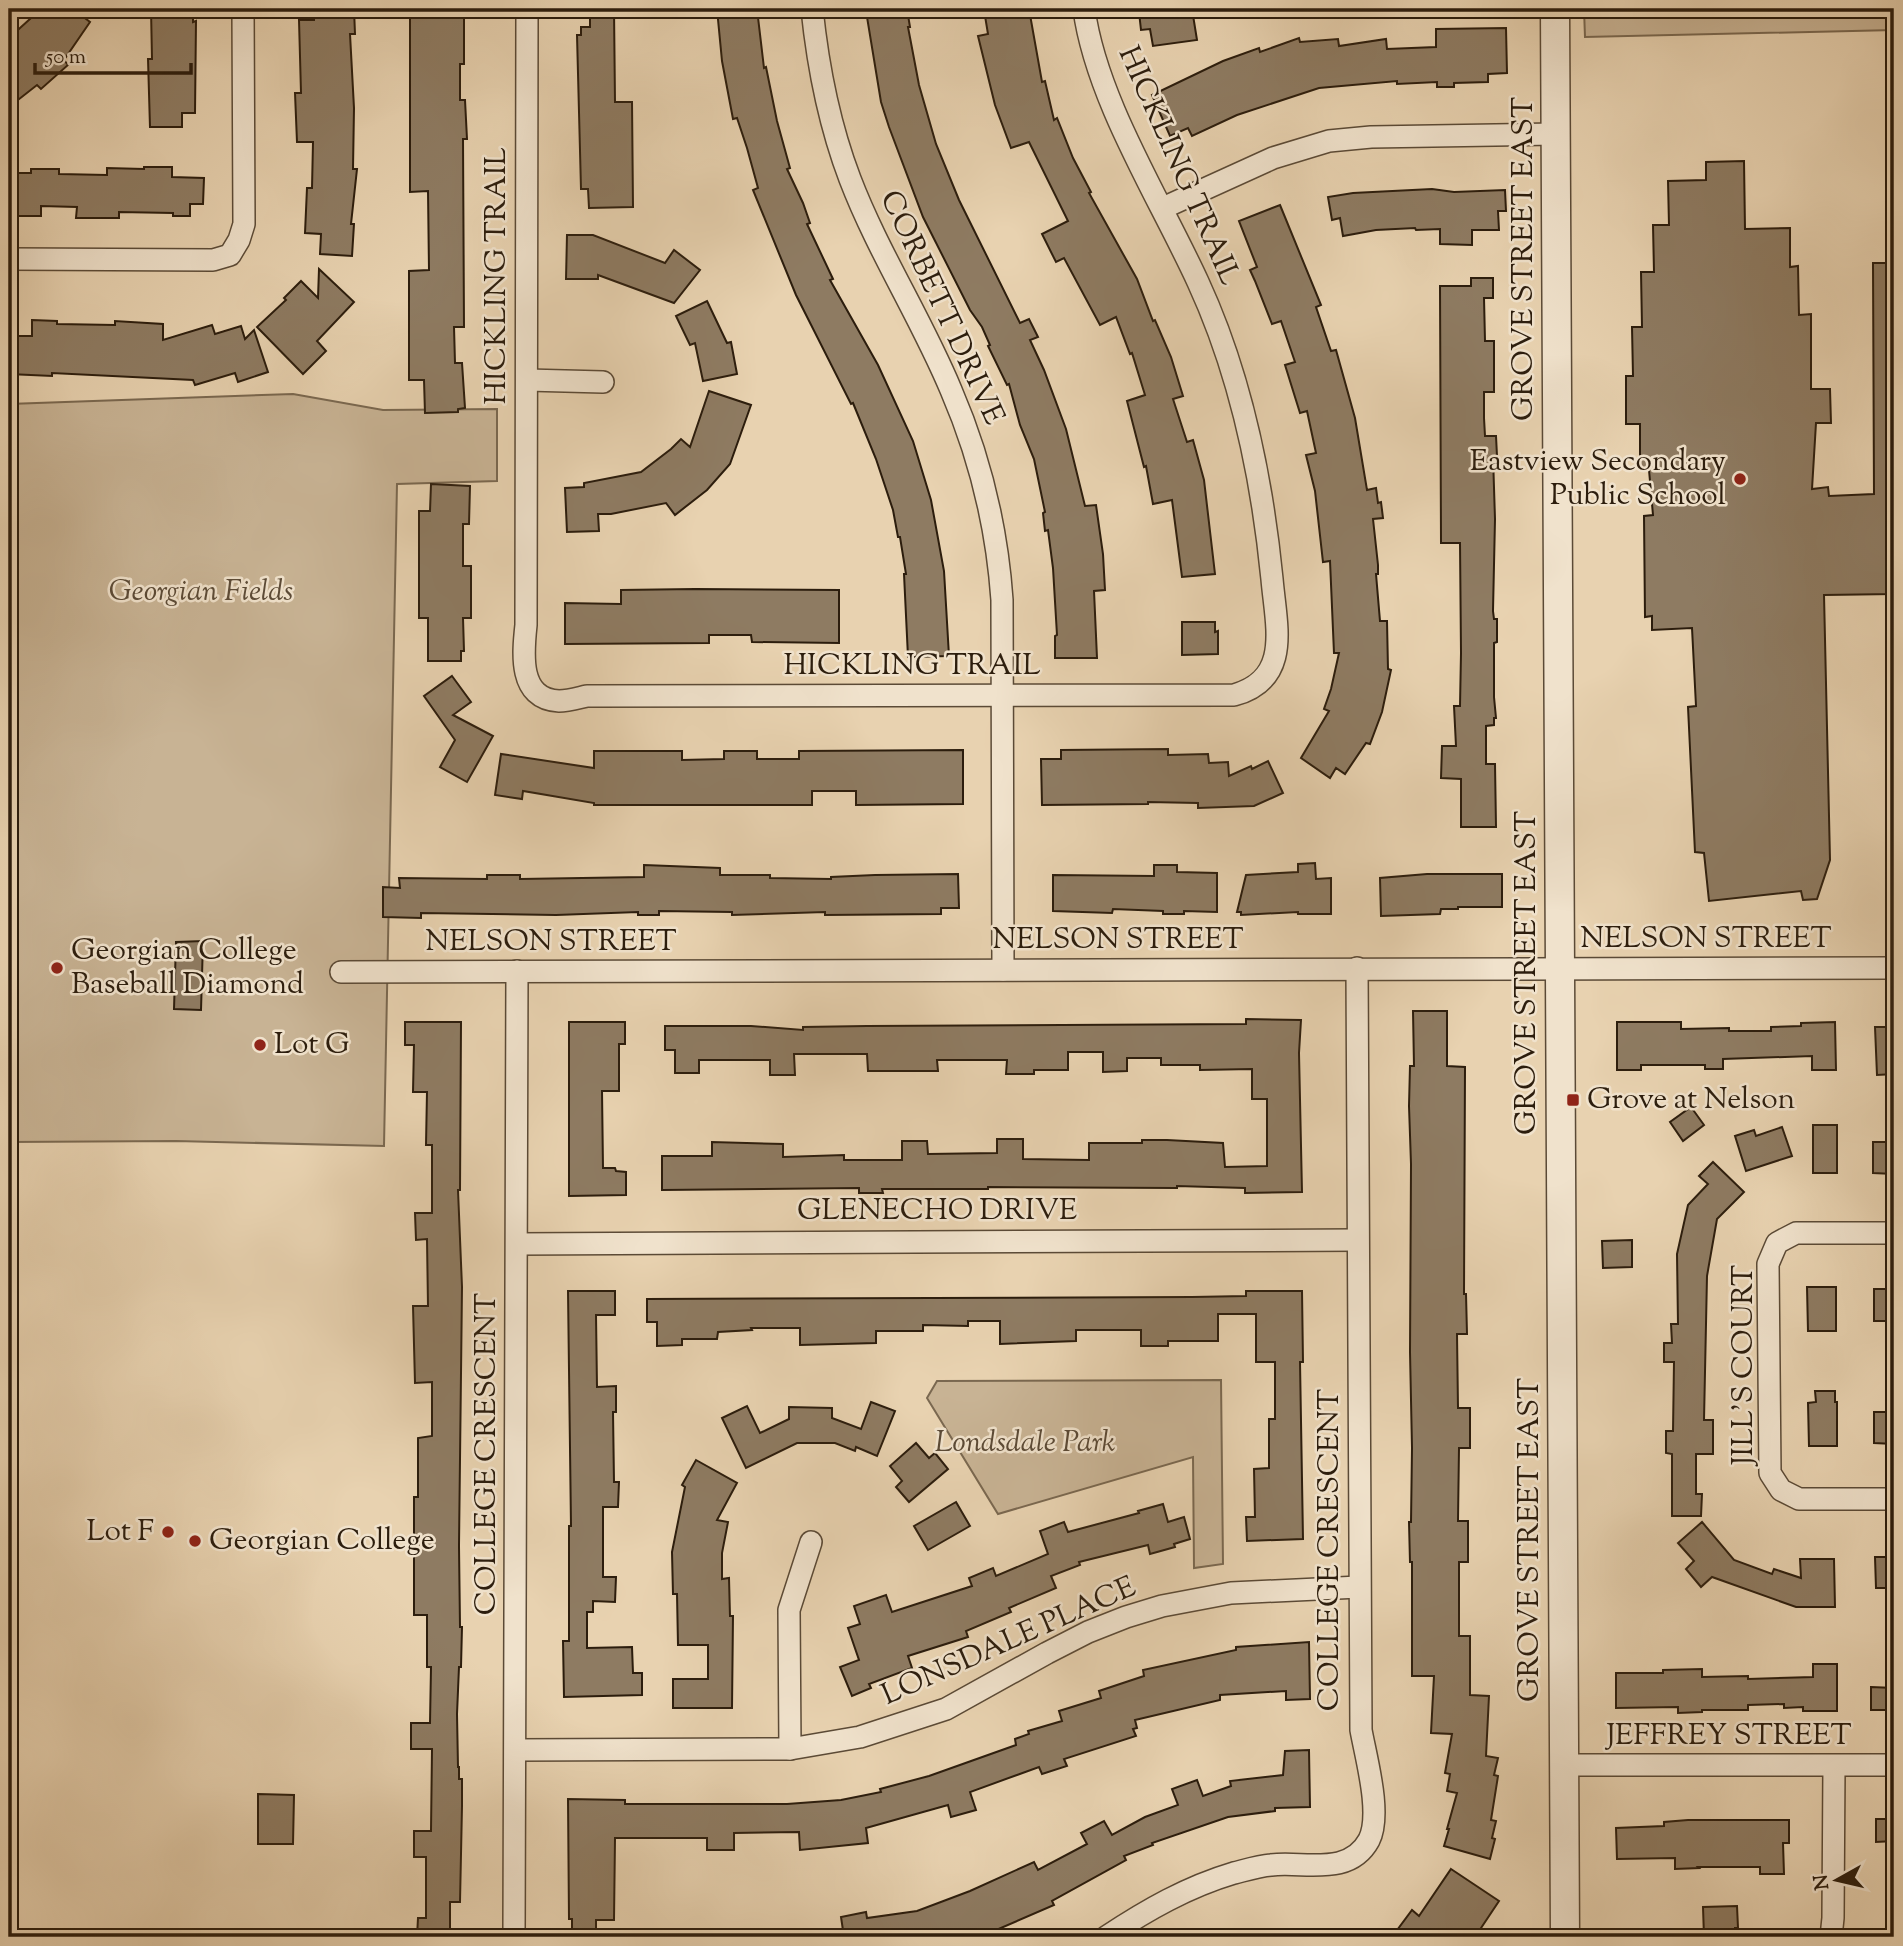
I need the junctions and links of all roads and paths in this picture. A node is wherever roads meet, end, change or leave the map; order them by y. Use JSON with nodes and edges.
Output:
{"nodes":[{"id":1,"x":243,"y":9,"type":"edge"},
{"id":2,"x":527,"y":9,"type":"edge"},
{"id":3,"x":812,"y":9,"type":"edge"},
{"id":4,"x":1084,"y":9,"type":"edge"},
{"id":5,"x":1555,"y":9,"type":"edge"},
{"id":6,"x":1556,"y":135,"type":"junction"},
{"id":7,"x":1163,"y":208,"type":"junction"},
{"id":8,"x":9,"y":259,"type":"edge"},
{"id":9,"x":527,"y":380,"type":"junction"},
{"id":10,"x":603,"y":382,"type":"dead end"},
{"id":11,"x":1002,"y":695,"type":"junction"},
{"id":12,"x":1357,"y":968,"type":"junction"},
{"id":13,"x":1894,"y":968,"type":"edge"},
{"id":14,"x":1560,"y":969,"type":"junction"},
{"id":15,"x":1003,"y":970,"type":"junction"},
{"id":16,"x":517,"y":971,"type":"junction"},
{"id":17,"x":341,"y":972,"type":"dead end"},
{"id":18,"x":1894,"y":1233,"type":"edge"},
{"id":19,"x":1357,"y":1240,"type":"junction"},
{"id":20,"x":517,"y":1244,"type":"junction"},
{"id":21,"x":1894,"y":1499,"type":"edge"},
{"id":22,"x":811,"y":1542,"type":"dead end"},
{"id":23,"x":1359,"y":1587,"type":"junction"},
{"id":24,"x":790,"y":1749,"type":"junction"},
{"id":25,"x":516,"y":1750,"type":"junction"},
{"id":26,"x":1564,"y":1765,"type":"junction"},
{"id":27,"x":1894,"y":1765,"type":"edge"},
{"id":28,"x":1834,"y":1766,"type":"junction"},
{"id":29,"x":514,"y":1937,"type":"edge"},
{"id":30,"x":1106,"y":1937,"type":"edge"},
{"id":31,"x":1565,"y":1937,"type":"edge"},
{"id":32,"x":1831,"y":1937,"type":"edge"}],
"edges":[{"from":1,"to":8,"type":"street"},
{"from":2,"to":9,"type":"street","name":"HICKLING TRAIL"},
{"from":3,"to":11,"type":"street","name":"CORBETT DRIVE"},
{"from":4,"to":7,"type":"street","name":"HICKLING TRAIL"},
{"from":5,"to":6,"type":"street","name":"GROVE STREET EAST"},
{"from":6,"to":7,"type":"street"},
{"from":6,"to":14,"type":"street","name":"GROVE STREET EAST"},
{"from":7,"to":11,"type":"street","name":"HICKLING TRAIL"},
{"from":9,"to":10,"type":"street"},
{"from":9,"to":11,"type":"street","name":"HICKLING TRAIL"},
{"from":11,"to":15,"type":"street","name":"CORBETT DRIVE"},
{"from":12,"to":14,"type":"street","name":"NELSON STREET"},
{"from":12,"to":15,"type":"street","name":"NELSON STREET"},
{"from":12,"to":19,"type":"street","name":"COLLEGE CRESCENT"},
{"from":13,"to":14,"type":"street","name":"NELSON STREET"},
{"from":14,"to":26,"type":"street","name":"GROVE STREET EAST"},
{"from":15,"to":16,"type":"street","name":"NELSON STREET"},
{"from":16,"to":17,"type":"street","name":"NELSON STREET"},
{"from":16,"to":20,"type":"street","name":"COLLEGE CRESCENT"},
{"from":18,"to":21,"type":"street","name":"JILL'S COURT"},
{"from":19,"to":20,"type":"street","name":"GLENECHO DRIVE"},
{"from":19,"to":23,"type":"street","name":"COLLEGE CRESCENT"},
{"from":20,"to":25,"type":"street","name":"COLLEGE CRESCENT"},
{"from":22,"to":24,"type":"street"},
{"from":23,"to":24,"type":"street","name":"LONSDALE PLACE"},
{"from":23,"to":30,"type":"street","name":"COLLEGE CRESCENT"},
{"from":24,"to":25,"type":"street","name":"LONSDALE PLACE"},
{"from":25,"to":29,"type":"street","name":"COLLEGE CRESCENT"},
{"from":26,"to":28,"type":"street","name":"JEFFREY STREET"},
{"from":26,"to":31,"type":"street","name":"GROVE STREET EAST"},
{"from":27,"to":28,"type":"street","name":"JEFFREY STREET"},
{"from":28,"to":32,"type":"street"}]}
